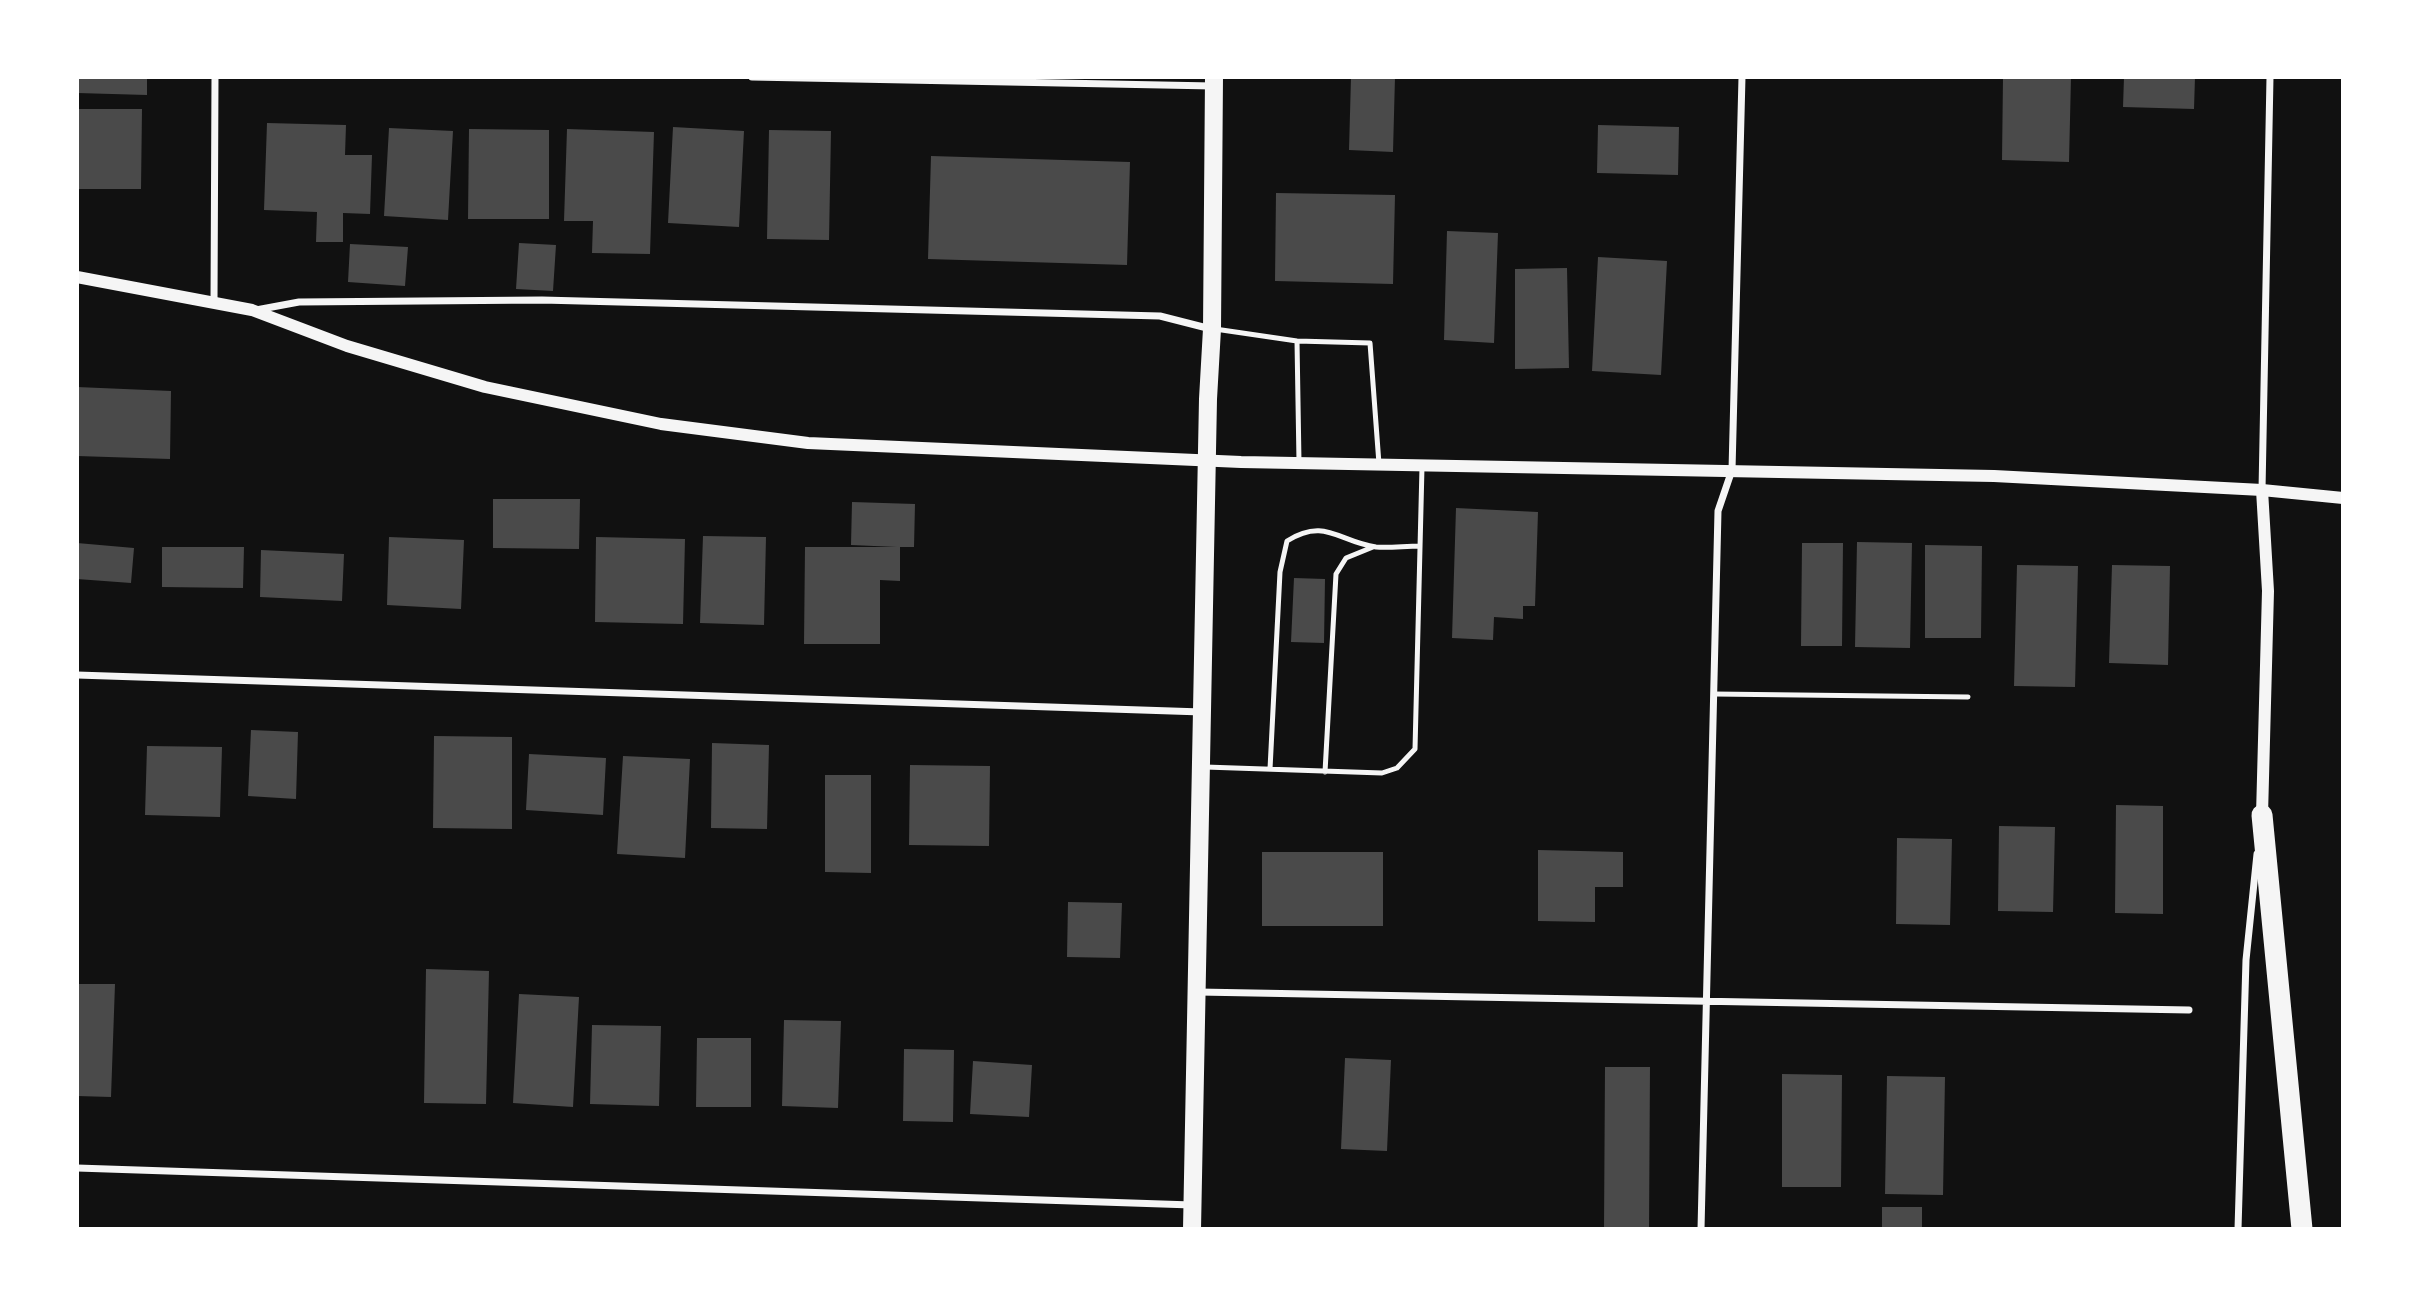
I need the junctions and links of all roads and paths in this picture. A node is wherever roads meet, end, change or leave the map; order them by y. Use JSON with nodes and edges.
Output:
{"nodes":[{"id":1,"x":215,"y":77,"type":"edge"},
{"id":2,"x":752,"y":77,"type":"edge"},
{"id":3,"x":1742,"y":77,"type":"edge"},
{"id":4,"x":2270,"y":77,"type":"edge"},
{"id":5,"x":1214,"y":82,"type":"edge"},
{"id":6,"x":77,"y":276,"type":"edge"},
{"id":7,"x":214,"y":302,"type":"junction"},
{"id":8,"x":252,"y":310,"type":"junction"},
{"id":9,"x":1212,"y":329,"type":"junction"},
{"id":10,"x":1297,"y":341,"type":"junction"},
{"id":11,"x":1207,"y":461,"type":"junction"},
{"id":12,"x":1299,"y":462,"type":"junction"},
{"id":13,"x":1379,"y":464,"type":"junction"},
{"id":14,"x":1422,"y":464,"type":"junction"},
{"id":15,"x":1732,"y":470,"type":"junction"},
{"id":16,"x":2262,"y":490,"type":"junction"},
{"id":17,"x":2343,"y":498,"type":"edge"},
{"id":18,"x":1420,"y":546,"type":"junction"},
{"id":19,"x":1374,"y":547,"type":"junction"},
{"id":20,"x":77,"y":676,"type":"edge"},
{"id":21,"x":1714,"y":694,"type":"junction"},
{"id":22,"x":1968,"y":697,"type":"dead end"},
{"id":23,"x":1203,"y":712,"type":"junction"},
{"id":24,"x":1202,"y":767,"type":"junction"},
{"id":25,"x":1270,"y":769,"type":"junction"},
{"id":26,"x":1325,"y":772,"type":"junction"},
{"id":27,"x":2262,"y":815,"type":"junction"},
{"id":28,"x":1198,"y":992,"type":"junction"},
{"id":29,"x":1706,"y":1002,"type":"junction"},
{"id":30,"x":2189,"y":1010,"type":"dead end"},
{"id":31,"x":77,"y":1168,"type":"edge"},
{"id":32,"x":1193,"y":1205,"type":"junction"},
{"id":33,"x":1192,"y":1229,"type":"edge"},
{"id":34,"x":1701,"y":1229,"type":"edge"},
{"id":35,"x":2238,"y":1229,"type":"edge"},
{"id":36,"x":2302,"y":1229,"type":"edge"}],
"edges":[{"from":1,"to":7,"type":"street"},
{"from":2,"to":5,"type":"street"},
{"from":3,"to":15,"type":"street"},
{"from":4,"to":16,"type":"street"},
{"from":5,"to":9,"type":"main road"},
{"from":6,"to":7,"type":"street"},
{"from":7,"to":8,"type":"street"},
{"from":8,"to":9,"type":"street"},
{"from":8,"to":11,"type":"street"},
{"from":9,"to":10,"type":"lane"},
{"from":9,"to":11,"type":"main road"},
{"from":10,"to":12,"type":"lane"},
{"from":10,"to":13,"type":"lane"},
{"from":11,"to":12,"type":"street"},
{"from":11,"to":23,"type":"main road"},
{"from":12,"to":13,"type":"street"},
{"from":13,"to":14,"type":"street"},
{"from":14,"to":15,"type":"street"},
{"from":14,"to":18,"type":"lane"},
{"from":15,"to":16,"type":"street"},
{"from":15,"to":21,"type":"street"},
{"from":16,"to":17,"type":"street"},
{"from":16,"to":27,"type":"street"},
{"from":18,"to":19,"type":"lane"},
{"from":18,"to":26,"type":"lane"},
{"from":19,"to":25,"type":"lane"},
{"from":19,"to":26,"type":"lane"},
{"from":20,"to":23,"type":"street"},
{"from":21,"to":22,"type":"lane"},
{"from":21,"to":29,"type":"street"},
{"from":23,"to":24,"type":"main road"},
{"from":24,"to":25,"type":"lane"},
{"from":24,"to":28,"type":"main road"},
{"from":25,"to":26,"type":"lane"},
{"from":27,"to":35,"type":"street"},
{"from":27,"to":36,"type":"highway"},
{"from":28,"to":29,"type":"street"},
{"from":28,"to":32,"type":"main road"},
{"from":29,"to":30,"type":"street"},
{"from":29,"to":34,"type":"street"},
{"from":31,"to":32,"type":"street"},
{"from":32,"to":33,"type":"main road"}]}
